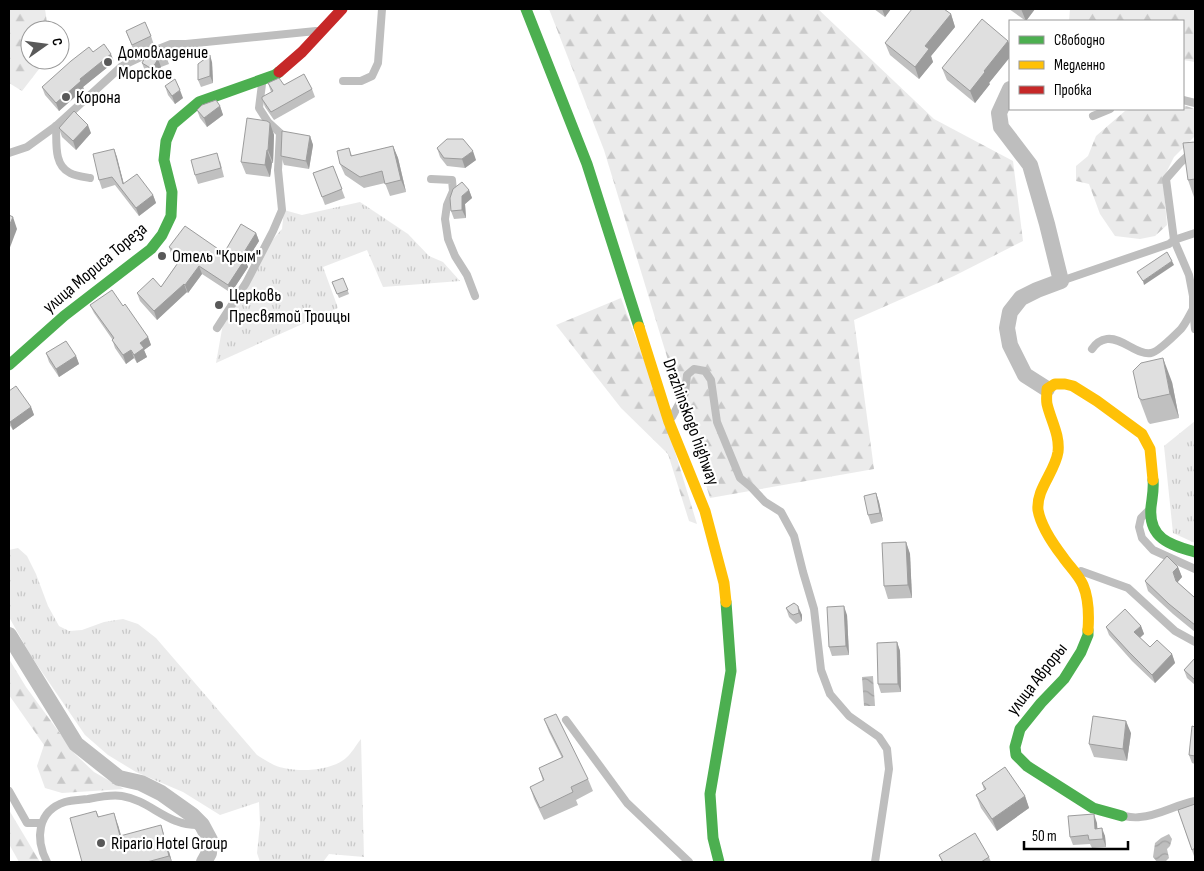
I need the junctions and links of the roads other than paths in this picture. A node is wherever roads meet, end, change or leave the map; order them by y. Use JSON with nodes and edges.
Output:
{"nodes":[{"id":1,"x":342,"y":9,"type":"edge"},
{"id":2,"x":382,"y":9,"type":"edge"},
{"id":3,"x":526,"y":9,"type":"edge"},
{"id":4,"x":323,"y":30,"type":"junction"},
{"id":5,"x":262,"y":80,"type":"junction"},
{"id":6,"x":344,"y":81,"type":"dead end"},
{"id":7,"x":1009,"y":91,"type":"edge"},
{"id":8,"x":1108,"y":110,"type":"edge"},
{"id":9,"x":1094,"y":116,"type":"dead end"},
{"id":10,"x":56,"y":126,"type":"junction"},
{"id":11,"x":1195,"y":149,"type":"edge"},
{"id":12,"x":9,"y":154,"type":"edge"},
{"id":13,"x":90,"y":178,"type":"dead end"},
{"id":14,"x":431,"y":179,"type":"dead end"},
{"id":15,"x":1195,"y":233,"type":"edge"},
{"id":16,"x":1174,"y":240,"type":"junction"},
{"id":17,"x":1061,"y":282,"type":"junction"},
{"id":18,"x":475,"y":296,"type":"dead end"},
{"id":19,"x":1194,"y":296,"type":"edge"},
{"id":20,"x":1192,"y":309,"type":"junction"},
{"id":21,"x":217,"y":328,"type":"dead end"},
{"id":22,"x":1195,"y":329,"type":"edge"},
{"id":23,"x":1092,"y":350,"type":"dead end"},
{"id":24,"x":9,"y":365,"type":"edge"},
{"id":25,"x":1047,"y":389,"type":"junction"},
{"id":26,"x":669,"y":422,"type":"junction"},
{"id":27,"x":1151,"y":508,"type":"junction"},
{"id":28,"x":1195,"y":552,"type":"edge"},
{"id":29,"x":1072,"y":568,"type":"junction"},
{"id":30,"x":1195,"y":570,"type":"edge"},
{"id":31,"x":9,"y":635,"type":"edge"},
{"id":32,"x":1195,"y":642,"type":"edge"},
{"id":33,"x":566,"y":720,"type":"dead end"},
{"id":34,"x":9,"y":791,"type":"edge"},
{"id":35,"x":1195,"y":801,"type":"edge"},
{"id":36,"x":1122,"y":816,"type":"joint"},
{"id":37,"x":41,"y":823,"type":"junction"},
{"id":38,"x":202,"y":825,"type":"junction"},
{"id":39,"x":47,"y":862,"type":"edge"},
{"id":40,"x":204,"y":862,"type":"edge"},
{"id":41,"x":689,"y":862,"type":"edge"},
{"id":42,"x":719,"y":862,"type":"edge"},
{"id":43,"x":875,"y":862,"type":"edge"}],
"edges":[{"from":1,"to":4,"type":"street"},
{"from":2,"to":6,"type":"lane"},
{"from":3,"to":26,"type":"street","name":"Drazhinskogo highway"},
{"from":4,"to":5,"type":"street"},
{"from":4,"to":10,"type":"lane"},
{"from":5,"to":21,"type":"lane"},
{"from":5,"to":24,"type":"street","name":"улица Мориса Тореза"},
{"from":7,"to":17,"type":"street"},
{"from":8,"to":9,"type":"lane"},
{"from":10,"to":12,"type":"lane"},
{"from":10,"to":13,"type":"lane"},
{"from":11,"to":16,"type":"lane"},
{"from":14,"to":18,"type":"lane"},
{"from":15,"to":16,"type":"lane"},
{"from":16,"to":17,"type":"lane"},
{"from":16,"to":19,"type":"lane"},
{"from":17,"to":25,"type":"street"},
{"from":19,"to":20,"type":"lane"},
{"from":20,"to":22,"type":"lane"},
{"from":20,"to":23,"type":"lane"},
{"from":25,"to":27,"type":"street"},
{"from":25,"to":29,"type":"street","name":"улица Авроры"},
{"from":26,"to":42,"type":"street","name":"Drazhinskogo highway"},
{"from":26,"to":43,"type":"lane"},
{"from":27,"to":28,"type":"street"},
{"from":27,"to":30,"type":"lane"},
{"from":29,"to":32,"type":"lane"},
{"from":29,"to":36,"type":"street","name":"улица Авроры"},
{"from":31,"to":38,"type":"street"},
{"from":33,"to":41,"type":"lane"},
{"from":34,"to":37,"type":"lane"},
{"from":35,"to":36,"type":"lane"},
{"from":37,"to":38,"type":"lane"},
{"from":37,"to":39,"type":"lane"},
{"from":38,"to":40,"type":"street"}]}
